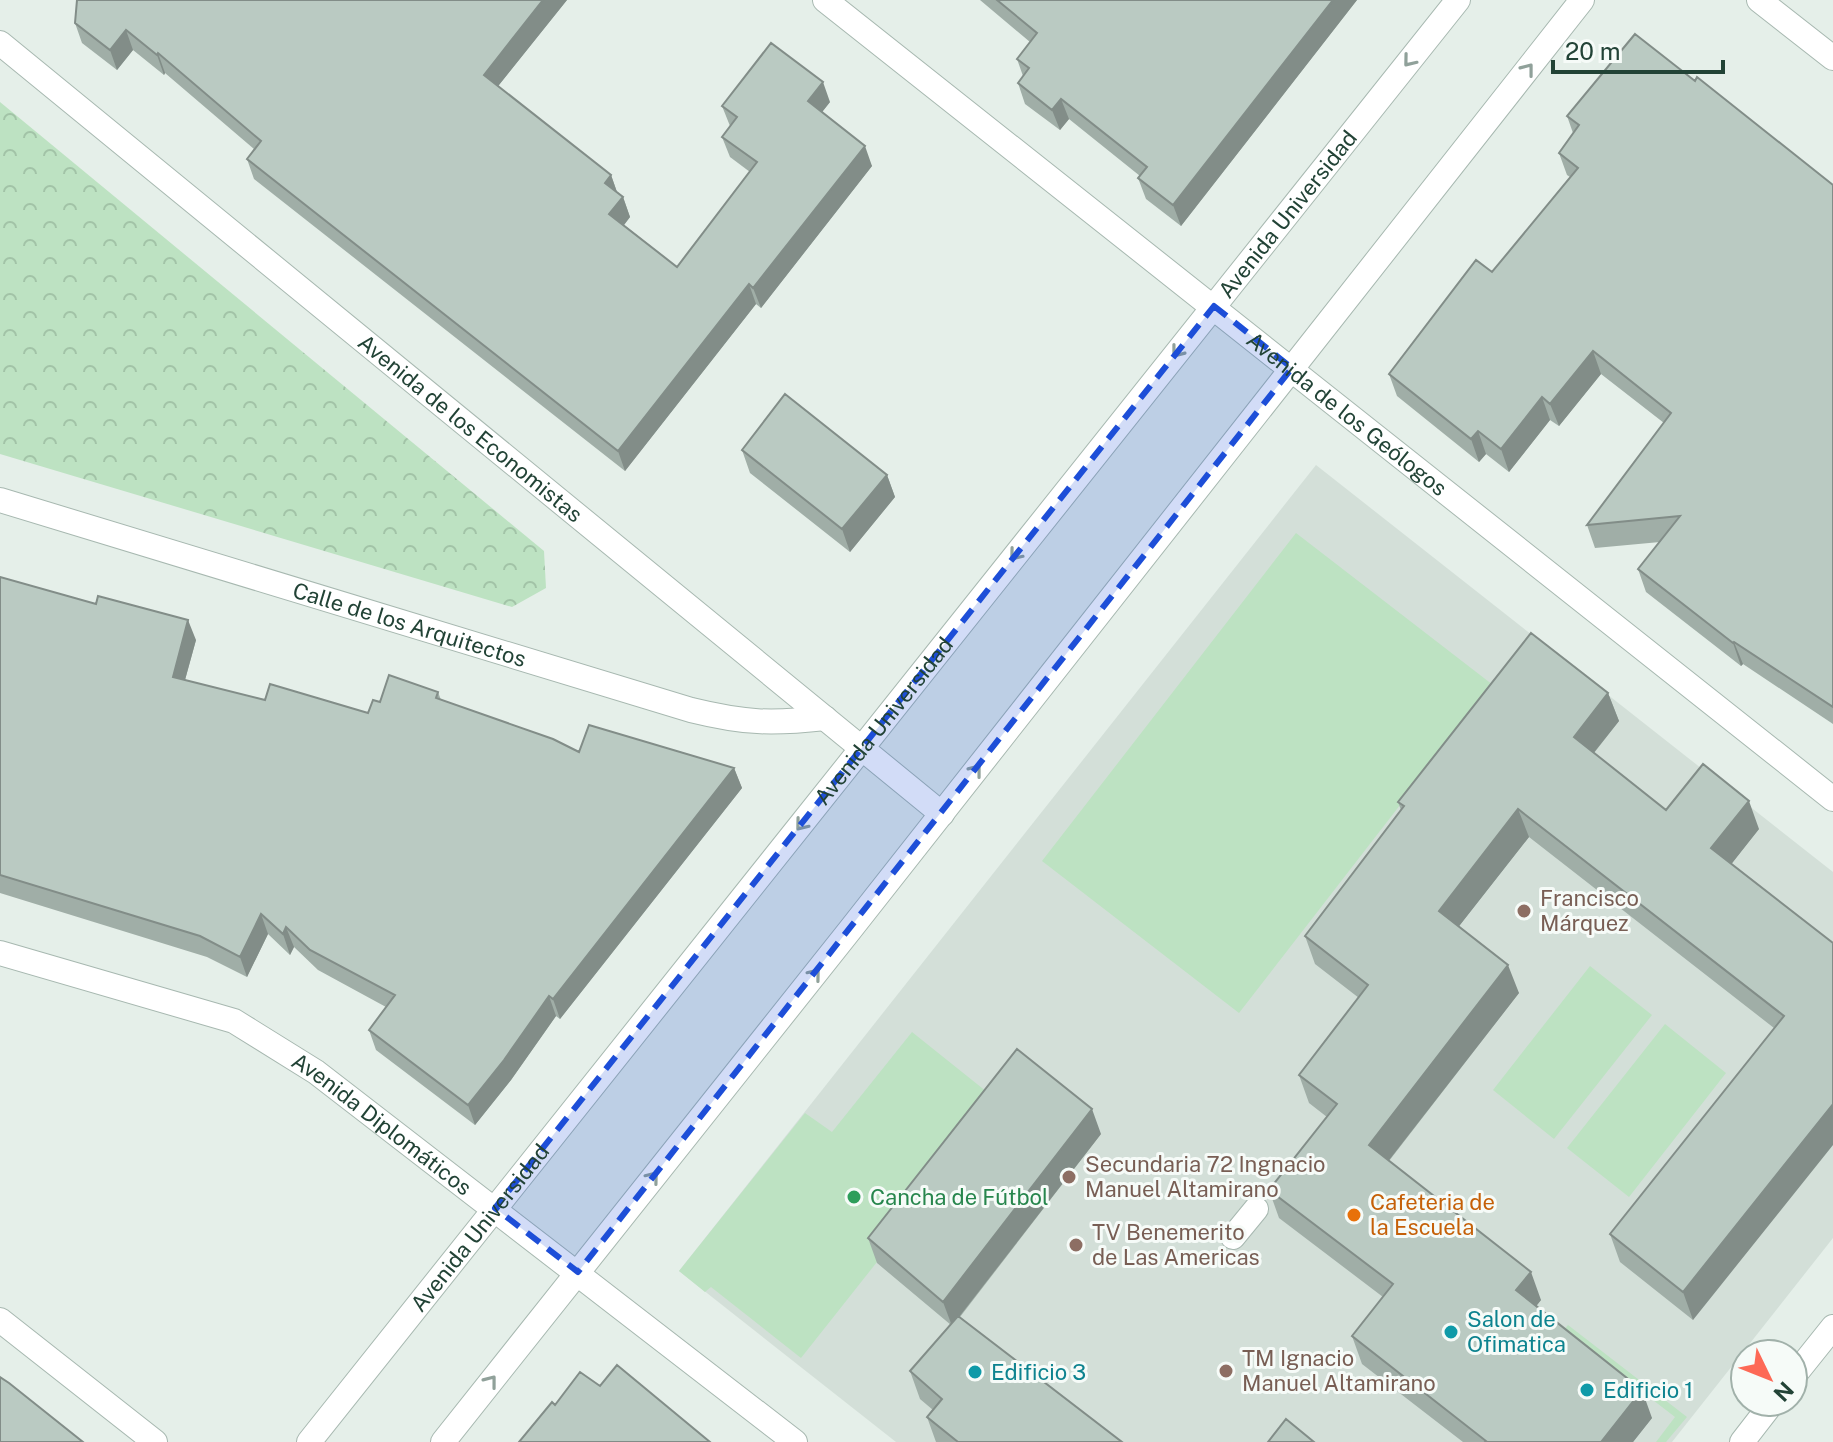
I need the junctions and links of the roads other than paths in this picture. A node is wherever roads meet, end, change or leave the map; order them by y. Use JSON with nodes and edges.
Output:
{"nodes":[{"id":1,"x":825,"y":0,"type":"edge"},
{"id":2,"x":1458,"y":0,"type":"edge"},
{"id":3,"x":1582,"y":0,"type":"edge"},
{"id":4,"x":1759,"y":0,"type":"edge"},
{"id":5,"x":0,"y":43,"type":"edge"},
{"id":6,"x":1833,"y":58,"type":"edge"},
{"id":7,"x":1214,"y":306,"type":"junction"},
{"id":8,"x":1292,"y":368,"type":"junction"},
{"id":9,"x":0,"y":500,"type":"edge"},
{"id":10,"x":825,"y":718,"type":"junction"},
{"id":11,"x":861,"y":748,"type":"junction"},
{"id":12,"x":1833,"y":799,"type":"edge"},
{"id":13,"x":942,"y":814,"type":"junction"},
{"id":14,"x":0,"y":953,"type":"edge"},
{"id":15,"x":495,"y":1208,"type":"junction"},
{"id":16,"x":1256,"y":1209,"type":"dead end"},
{"id":17,"x":1233,"y":1237,"type":"dead end"},
{"id":18,"x":578,"y":1272,"type":"junction"},
{"id":19,"x":0,"y":1320,"type":"edge"},
{"id":20,"x":1829,"y":1340,"type":"edge"},
{"id":21,"x":1809,"y":1361,"type":"edge"},
{"id":22,"x":1761,"y":1418,"type":"edge"},
{"id":23,"x":155,"y":1442,"type":"edge"},
{"id":24,"x":309,"y":1442,"type":"edge"},
{"id":25,"x":443,"y":1442,"type":"edge"},
{"id":26,"x":795,"y":1442,"type":"edge"},
{"id":27,"x":1742,"y":1442,"type":"edge"}],
"edges":[{"from":1,"to":7,"type":"street","name":"Avenida de los Geólogos"},
{"from":2,"to":7,"type":"street","name":"Avenida Universidad","one_way":true},
{"from":8,"to":3,"type":"street","one_way":true},
{"from":4,"to":6,"type":"street"},
{"from":5,"to":10,"type":"street","name":"Avenida de los Economistas"},
{"from":7,"to":8,"type":"street","name":"Avenida de los Geólogos"},
{"from":7,"to":11,"type":"street","name":"Avenida Universidad","one_way":true},
{"from":8,"to":12,"type":"street","name":"Avenida de los Geólogos"},
{"from":13,"to":8,"type":"street","one_way":true},
{"from":9,"to":10,"type":"street","name":"Calle de los Arquitectos"},
{"from":10,"to":11,"type":"street","name":"Avenida de los Economistas"},
{"from":11,"to":13,"type":"street","name":"Avenida de los Economistas"},
{"from":11,"to":15,"type":"street","name":"Avenida Universidad","one_way":true},
{"from":18,"to":13,"type":"street","one_way":true},
{"from":14,"to":15,"type":"street","name":"Avenida Diplomáticos"},
{"from":15,"to":18,"type":"street","name":"Avenida Diplomáticos"},
{"from":15,"to":24,"type":"street","name":"Avenida Universidad"},
{"from":16,"to":17,"type":"street"},
{"from":25,"to":18,"type":"street","one_way":true},
{"from":18,"to":26,"type":"street","name":"Avenida Diplomáticos"},
{"from":19,"to":23,"type":"street"},
{"from":20,"to":21,"type":"street"},
{"from":22,"to":27,"type":"street"}]}
